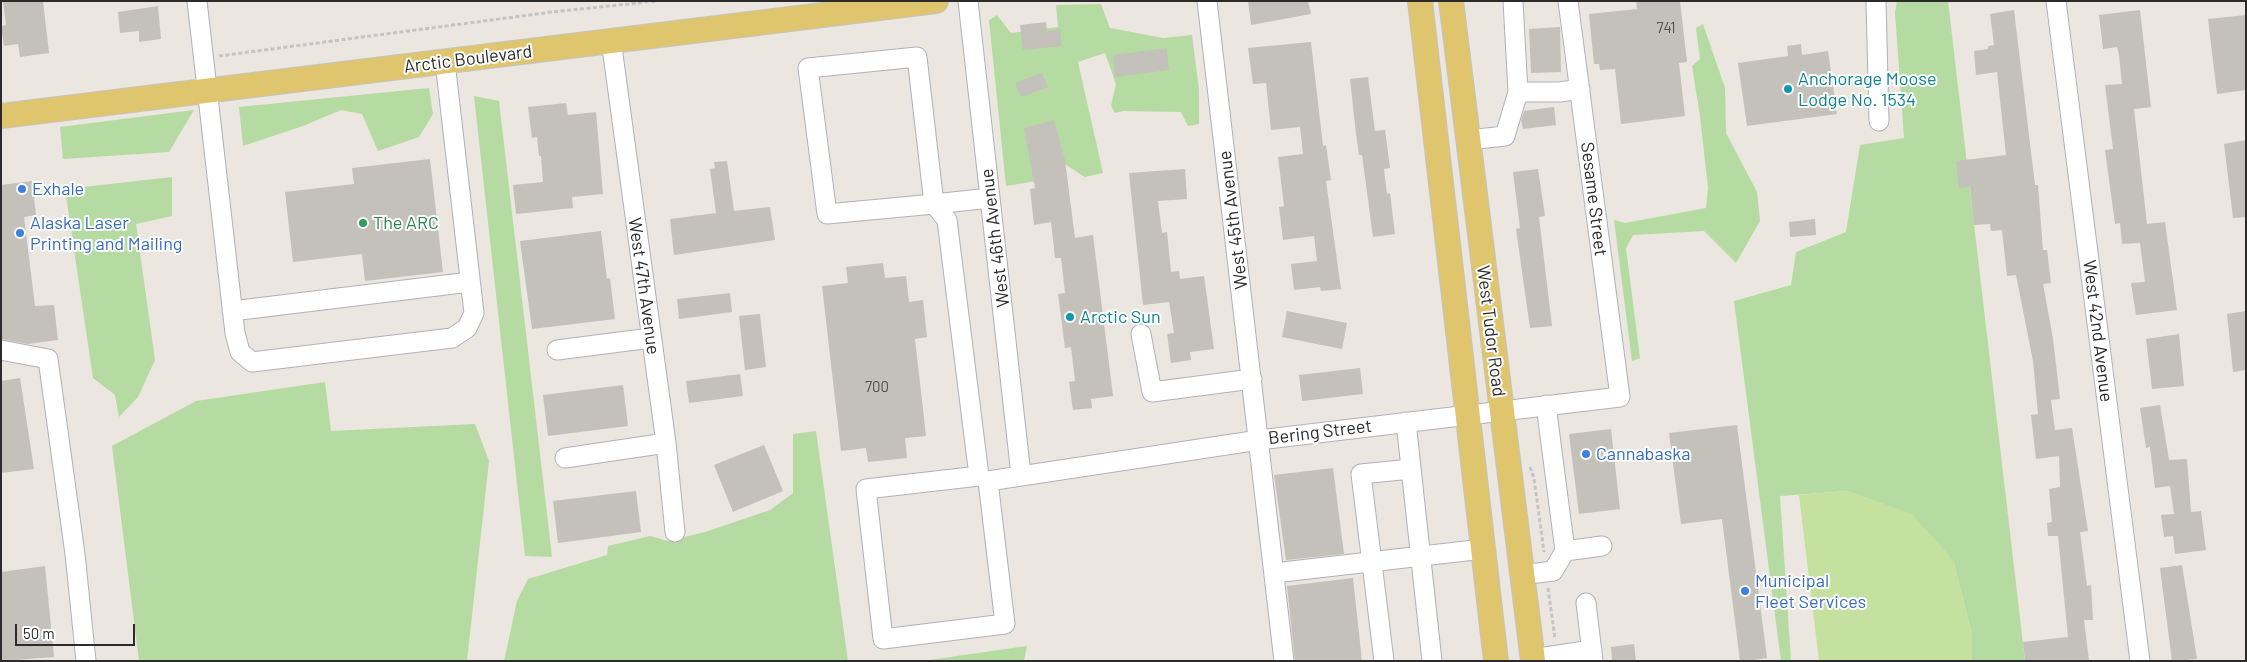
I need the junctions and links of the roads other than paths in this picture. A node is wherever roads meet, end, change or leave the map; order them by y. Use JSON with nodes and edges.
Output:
{"nodes":[{"id":1,"x":197,"y":1,"type":"edge"},
{"id":2,"x":936,"y":1,"type":"edge"},
{"id":3,"x":968,"y":1,"type":"edge"},
{"id":4,"x":1207,"y":1,"type":"edge"},
{"id":5,"x":1420,"y":1,"type":"edge"},
{"id":6,"x":1450,"y":1,"type":"edge"},
{"id":7,"x":1513,"y":1,"type":"edge"},
{"id":8,"x":1568,"y":1,"type":"edge"},
{"id":9,"x":1876,"y":1,"type":"edge"},
{"id":10,"x":2056,"y":1,"type":"edge"},
{"id":11,"x":610,"y":40,"type":"junction"},
{"id":12,"x":445,"y":62,"type":"junction"},
{"id":13,"x":1580,"y":89,"type":"junction"},
{"id":14,"x":208,"y":91,"type":"junction"},
{"id":15,"x":1518,"y":92,"type":"junction"},
{"id":16,"x":1,"y":116,"type":"edge"},
{"id":17,"x":1879,"y":121,"type":"dead end"},
{"id":18,"x":1468,"y":140,"type":"junction"},
{"id":19,"x":990,"y":198,"type":"junction"},
{"id":20,"x":934,"y":204,"type":"junction"},
{"id":21,"x":470,"y":282,"type":"junction"},
{"id":22,"x":232,"y":311,"type":"junction"},
{"id":23,"x":1141,"y":334,"type":"dead end"},
{"id":24,"x":651,"y":338,"type":"junction"},
{"id":25,"x":1,"y":350,"type":"edge"},
{"id":26,"x":557,"y":350,"type":"dead end"},
{"id":27,"x":1252,"y":379,"type":"junction"},
{"id":28,"x":1620,"y":397,"type":"joint"},
{"id":29,"x":1546,"y":405,"type":"junction"},
{"id":30,"x":1501,"y":410,"type":"junction"},
{"id":31,"x":1468,"y":414,"type":"junction"},
{"id":32,"x":1406,"y":422,"type":"junction"},
{"id":33,"x":1259,"y":440,"type":"junction"},
{"id":34,"x":666,"y":443,"type":"junction"},
{"id":35,"x":566,"y":458,"type":"dead end"},
{"id":36,"x":1411,"y":469,"type":"junction"},
{"id":37,"x":1021,"y":475,"type":"junction"},
{"id":38,"x":984,"y":478,"type":"junction"},
{"id":39,"x":675,"y":532,"type":"dead end"},
{"id":40,"x":1602,"y":546,"type":"dead end"},
{"id":41,"x":1483,"y":549,"type":"junction"},
{"id":42,"x":1565,"y":551,"type":"junction"},
{"id":43,"x":1420,"y":554,"type":"junction"},
{"id":44,"x":1372,"y":560,"type":"junction"},
{"id":45,"x":1274,"y":573,"type":"junction"},
{"id":46,"x":1522,"y":575,"type":"junction"},
{"id":47,"x":1586,"y":603,"type":"dead end"},
{"id":48,"x":1593,"y":655,"type":"edge"},
{"id":49,"x":1532,"y":660,"type":"edge"},
{"id":50,"x":86,"y":661,"type":"edge"},
{"id":51,"x":1284,"y":661,"type":"edge"},
{"id":52,"x":1384,"y":661,"type":"edge"},
{"id":53,"x":1432,"y":661,"type":"edge"},
{"id":54,"x":1496,"y":661,"type":"edge"},
{"id":55,"x":2140,"y":661,"type":"edge"}],
"edges":[{"from":1,"to":14,"type":"street"},
{"from":2,"to":11,"type":"main road","name":"Arctic Boulevard"},
{"from":3,"to":19,"type":"street","name":"West 46th Avenue"},
{"from":4,"to":27,"type":"street","name":"West 45th Avenue"},
{"from":5,"to":31,"type":"main road","name":"West Tudor Road"},
{"from":6,"to":18,"type":"main road","name":"West Tudor Road"},
{"from":7,"to":15,"type":"street"},
{"from":8,"to":13,"type":"street","name":"Sesame Street"},
{"from":9,"to":17,"type":"street"},
{"from":10,"to":55,"type":"street","name":"West 42nd Avenue"},
{"from":11,"to":12,"type":"main road","name":"Arctic Boulevard"},
{"from":11,"to":24,"type":"street","name":"West 47th Avenue"},
{"from":12,"to":14,"type":"main road","name":"Arctic Boulevard"},
{"from":12,"to":21,"type":"street"},
{"from":13,"to":15,"type":"street"},
{"from":13,"to":28,"type":"street","name":"Sesame Street"},
{"from":14,"to":16,"type":"main road","name":"Arctic Boulevard"},
{"from":14,"to":22,"type":"street"},
{"from":15,"to":18,"type":"street"},
{"from":18,"to":30,"type":"main road","name":"West Tudor Road"},
{"from":19,"to":20,"type":"street"},
{"from":19,"to":37,"type":"street","name":"West 46th Avenue"},
{"from":20,"to":20,"type":"street"},
{"from":20,"to":38,"type":"street"},
{"from":21,"to":22,"type":"street"},
{"from":21,"to":22,"type":"street"},
{"from":23,"to":27,"type":"street"},
{"from":24,"to":26,"type":"street"},
{"from":24,"to":34,"type":"street","name":"West 47th Avenue"},
{"from":25,"to":50,"type":"street"},
{"from":27,"to":33,"type":"street","name":"West 45th Avenue"},
{"from":28,"to":29,"type":"street","name":"Bering Street"},
{"from":29,"to":30,"type":"street","name":"Bering Street"},
{"from":29,"to":42,"type":"street"},
{"from":30,"to":31,"type":"street","name":"Bering Street"},
{"from":30,"to":46,"type":"main road","name":"West Tudor Road"},
{"from":31,"to":32,"type":"street","name":"Bering Street"},
{"from":31,"to":41,"type":"main road","name":"West Tudor Road"},
{"from":32,"to":33,"type":"street","name":"Bering Street"},
{"from":32,"to":36,"type":"street"},
{"from":33,"to":37,"type":"street","name":"Bering Street"},
{"from":33,"to":45,"type":"street","name":"West 45th Avenue"},
{"from":34,"to":35,"type":"street"},
{"from":34,"to":39,"type":"street","name":"West 47th Avenue"},
{"from":36,"to":43,"type":"street"},
{"from":36,"to":44,"type":"street"},
{"from":37,"to":38,"type":"street","name":"Bering Street"},
{"from":38,"to":38,"type":"street"},
{"from":40,"to":42,"type":"street"},
{"from":41,"to":43,"type":"street"},
{"from":41,"to":54,"type":"main road","name":"West Tudor Road"},
{"from":42,"to":46,"type":"street"},
{"from":43,"to":44,"type":"street"},
{"from":43,"to":53,"type":"street"},
{"from":44,"to":45,"type":"street"},
{"from":44,"to":52,"type":"street"},
{"from":45,"to":51,"type":"street","name":"West 45th Avenue"},
{"from":46,"to":49,"type":"main road","name":"West Tudor Road"},
{"from":47,"to":48,"type":"street"},
{"from":48,"to":49,"type":"street"}]}
